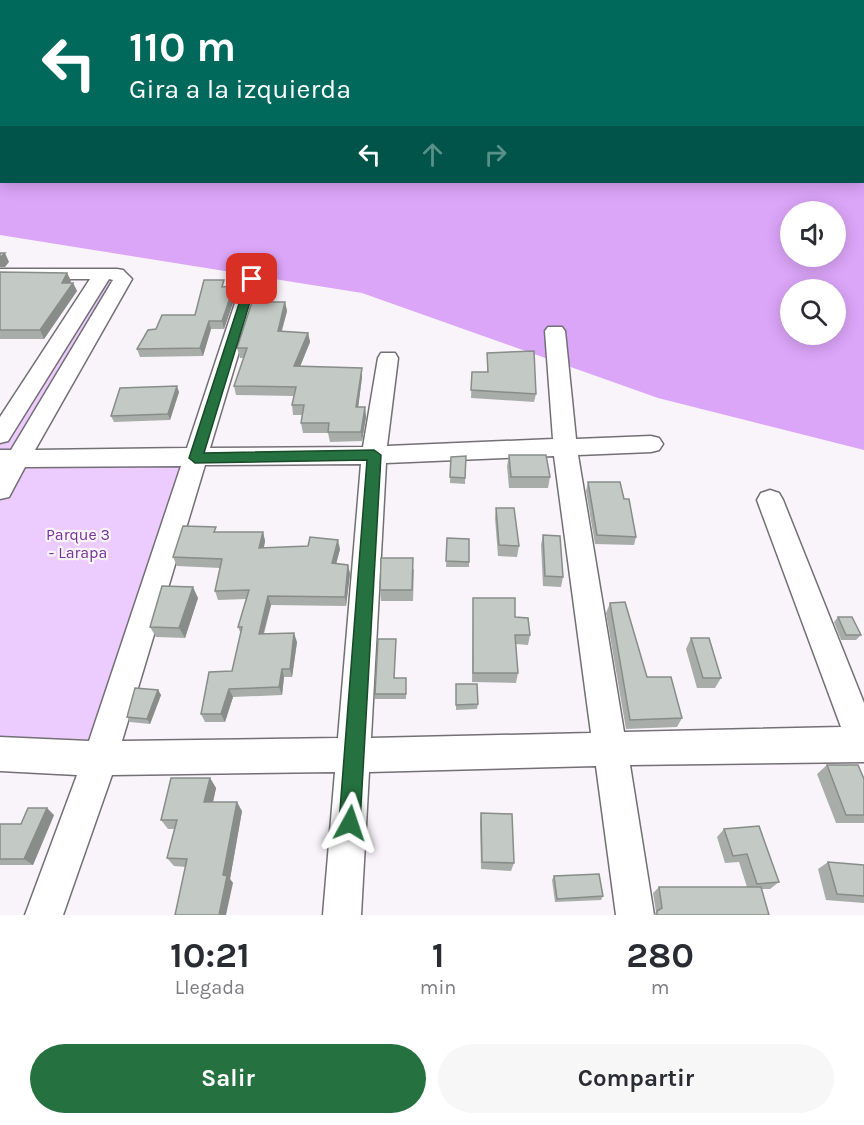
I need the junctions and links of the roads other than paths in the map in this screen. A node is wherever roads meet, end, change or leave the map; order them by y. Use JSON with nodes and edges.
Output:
{"nodes":[{"id":1,"x":0,"y":274,"type":"edge"},
{"id":2,"x":103,"y":274,"type":"junction"},
{"id":3,"x":252,"y":279,"type":"dead end"},
{"id":4,"x":555,"y":331,"type":"dead end"},
{"id":5,"x":388,"y":358,"type":"dead end"},
{"id":6,"x":0,"y":435,"type":"edge"},
{"id":7,"x":651,"y":444,"type":"dead end"},
{"id":8,"x":566,"y":448,"type":"junction"},
{"id":9,"x":374,"y":455,"type":"junction"},
{"id":10,"x":195,"y":458,"type":"junction"},
{"id":11,"x":9,"y":459,"type":"edge"},
{"id":12,"x":0,"y":490,"type":"edge"},
{"id":13,"x":770,"y":500,"type":"dead end"},
{"id":14,"x":864,"y":744,"type":"edge"},
{"id":15,"x":609,"y":748,"type":"junction"},
{"id":16,"x":0,"y":754,"type":"edge"},
{"id":17,"x":355,"y":755,"type":"junction"},
{"id":18,"x":101,"y":756,"type":"junction"},
{"id":19,"x":44,"y":915,"type":"edge"},
{"id":20,"x":342,"y":915,"type":"edge"},
{"id":21,"x":635,"y":915,"type":"edge"}],
"edges":[{"from":1,"to":2,"type":"street"},
{"from":2,"to":6,"type":"street"},
{"from":2,"to":11,"type":"street"},
{"from":3,"to":10,"type":"street"},
{"from":4,"to":8,"type":"street"},
{"from":5,"to":9,"type":"street"},
{"from":7,"to":8,"type":"street"},
{"from":8,"to":9,"type":"street"},
{"from":8,"to":15,"type":"street"},
{"from":9,"to":10,"type":"street"},
{"from":9,"to":17,"type":"street"},
{"from":10,"to":11,"type":"street"},
{"from":10,"to":18,"type":"street"},
{"from":11,"to":12,"type":"street"},
{"from":13,"to":14,"type":"street"},
{"from":14,"to":15,"type":"street"},
{"from":15,"to":17,"type":"street"},
{"from":15,"to":21,"type":"street"},
{"from":16,"to":18,"type":"street"},
{"from":17,"to":18,"type":"street"},
{"from":17,"to":20,"type":"street"},
{"from":18,"to":19,"type":"street"}]}
